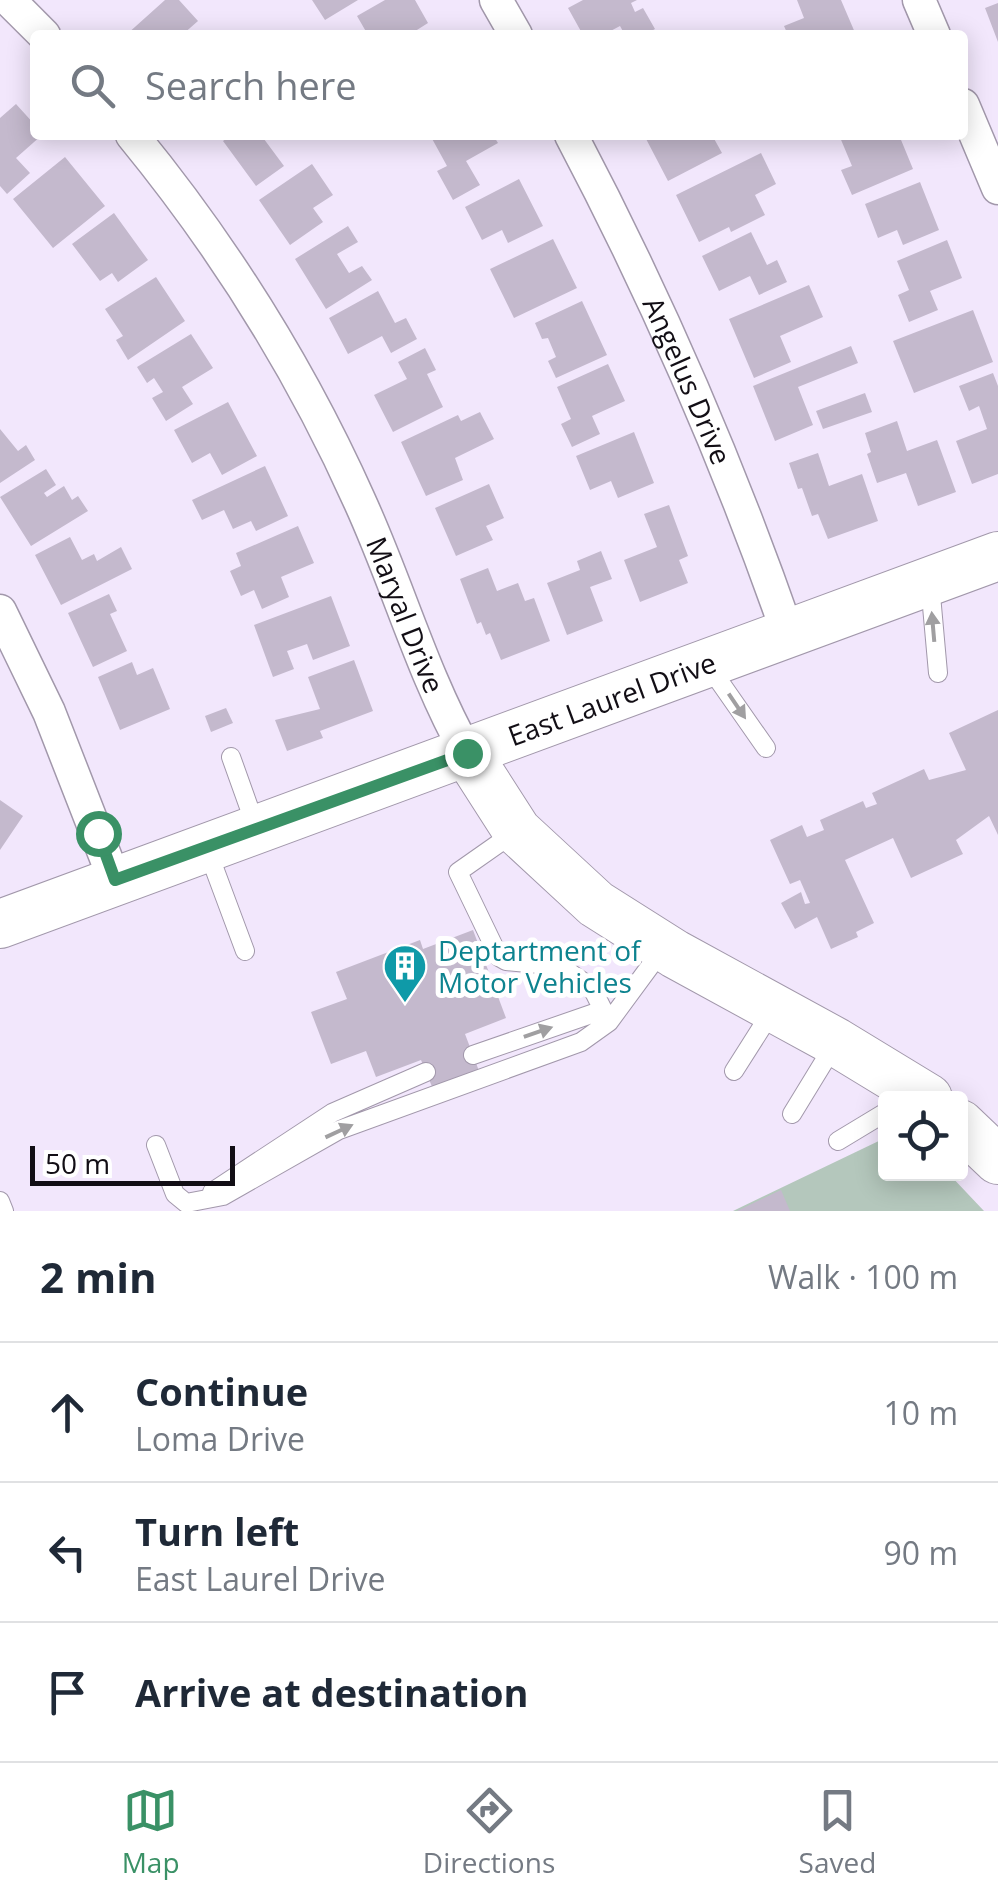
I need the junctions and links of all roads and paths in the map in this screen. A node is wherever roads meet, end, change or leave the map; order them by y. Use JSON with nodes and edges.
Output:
{"nodes":[{"id":1,"x":10,"y":0,"type":"edge"},
{"id":2,"x":496,"y":0,"type":"edge"},
{"id":3,"x":919,"y":0,"type":"edge"},
{"id":4,"x":39,"y":30,"type":"edge"},
{"id":5,"x":513,"y":30,"type":"edge"},
{"id":6,"x":932,"y":30,"type":"edge"},
{"id":7,"x":968,"y":117,"type":"edge"},
{"id":8,"x":136,"y":140,"type":"edge"},
{"id":9,"x":574,"y":140,"type":"edge"},
{"id":10,"x":998,"y":188,"type":"edge"},
{"id":11,"x":998,"y":556,"type":"edge"},
{"id":12,"x":930,"y":581,"type":"junction"},
{"id":13,"x":0,"y":611,"type":"edge"},
{"id":14,"x":788,"y":634,"type":"junction"},
{"id":15,"x":708,"y":664,"type":"junction"},
{"id":16,"x":938,"y":674,"type":"dead end"},
{"id":17,"x":766,"y":748,"type":"dead end"},
{"id":18,"x":467,"y":753,"type":"junction"},
{"id":19,"x":230,"y":757,"type":"dead end"},
{"id":20,"x":257,"y":829,"type":"junction"},
{"id":21,"x":516,"y":830,"type":"junction"},
{"id":22,"x":206,"y":848,"type":"junction"},
{"id":23,"x":115,"y":880,"type":"junction"},
{"id":24,"x":0,"y":924,"type":"edge"},
{"id":25,"x":664,"y":947,"type":"junction"},
{"id":26,"x":246,"y":951,"type":"dead end"},
{"id":27,"x":774,"y":1007,"type":"junction"},
{"id":28,"x":606,"y":1016,"type":"junction"},
{"id":29,"x":836,"y":1042,"type":"junction"},
{"id":30,"x":473,"y":1054,"type":"dead end"},
{"id":31,"x":734,"y":1071,"type":"dead end"},
{"id":32,"x":426,"y":1072,"type":"dead end"},
{"id":33,"x":896,"y":1091,"type":"edge"},
{"id":34,"x":792,"y":1114,"type":"dead end"},
{"id":35,"x":878,"y":1115,"type":"edge"},
{"id":36,"x":838,"y":1141,"type":"dead end"},
{"id":37,"x":156,"y":1145,"type":"dead end"},
{"id":38,"x":0,"y":1200,"type":"edge"},
{"id":39,"x":205,"y":1200,"type":"junction"},
{"id":40,"x":4,"y":1211,"type":"edge"}],
"edges":[{"from":1,"to":4,"type":"street"},
{"from":2,"to":5,"type":"street"},
{"from":3,"to":6,"type":"street"},
{"from":7,"to":10,"type":"street"},
{"from":8,"to":18,"type":"street","name":"Maryal Drive"},
{"from":9,"to":14,"type":"street","name":"Angelus Drive"},
{"from":11,"to":12,"type":"main road","name":"East Laurel Drive"},
{"from":12,"to":14,"type":"main road","name":"East Laurel Drive"},
{"from":16,"to":12,"type":"lane","one_way":true},
{"from":13,"to":23,"type":"street"},
{"from":14,"to":15,"type":"main road","name":"East Laurel Drive"},
{"from":15,"to":17,"type":"lane","one_way":true},
{"from":15,"to":18,"type":"main road","name":"East Laurel Drive"},
{"from":18,"to":20,"type":"main road","name":"East Laurel Drive"},
{"from":18,"to":21,"type":"main road","name":"Maryal Drive"},
{"from":19,"to":20,"type":"lane"},
{"from":20,"to":22,"type":"main road","name":"East Laurel Drive"},
{"from":21,"to":25,"type":"main road","name":"Maryal Drive"},
{"from":21,"to":28,"type":"lane"},
{"from":22,"to":23,"type":"main road","name":"East Laurel Drive"},
{"from":22,"to":26,"type":"lane"},
{"from":23,"to":24,"type":"main road","name":"East Laurel Drive"},
{"from":25,"to":27,"type":"main road","name":"Maryal Drive"},
{"from":25,"to":28,"type":"lane"},
{"from":27,"to":29,"type":"main road","name":"Maryal Drive"},
{"from":27,"to":31,"type":"lane"},
{"from":30,"to":28,"type":"lane","one_way":true},
{"from":39,"to":28,"type":"lane","one_way":true},
{"from":29,"to":33,"type":"main road","name":"Maryal Drive"},
{"from":29,"to":34,"type":"lane"},
{"from":32,"to":39,"type":"lane"},
{"from":35,"to":36,"type":"lane"},
{"from":37,"to":39,"type":"lane"},
{"from":38,"to":40,"type":"lane"}]}
